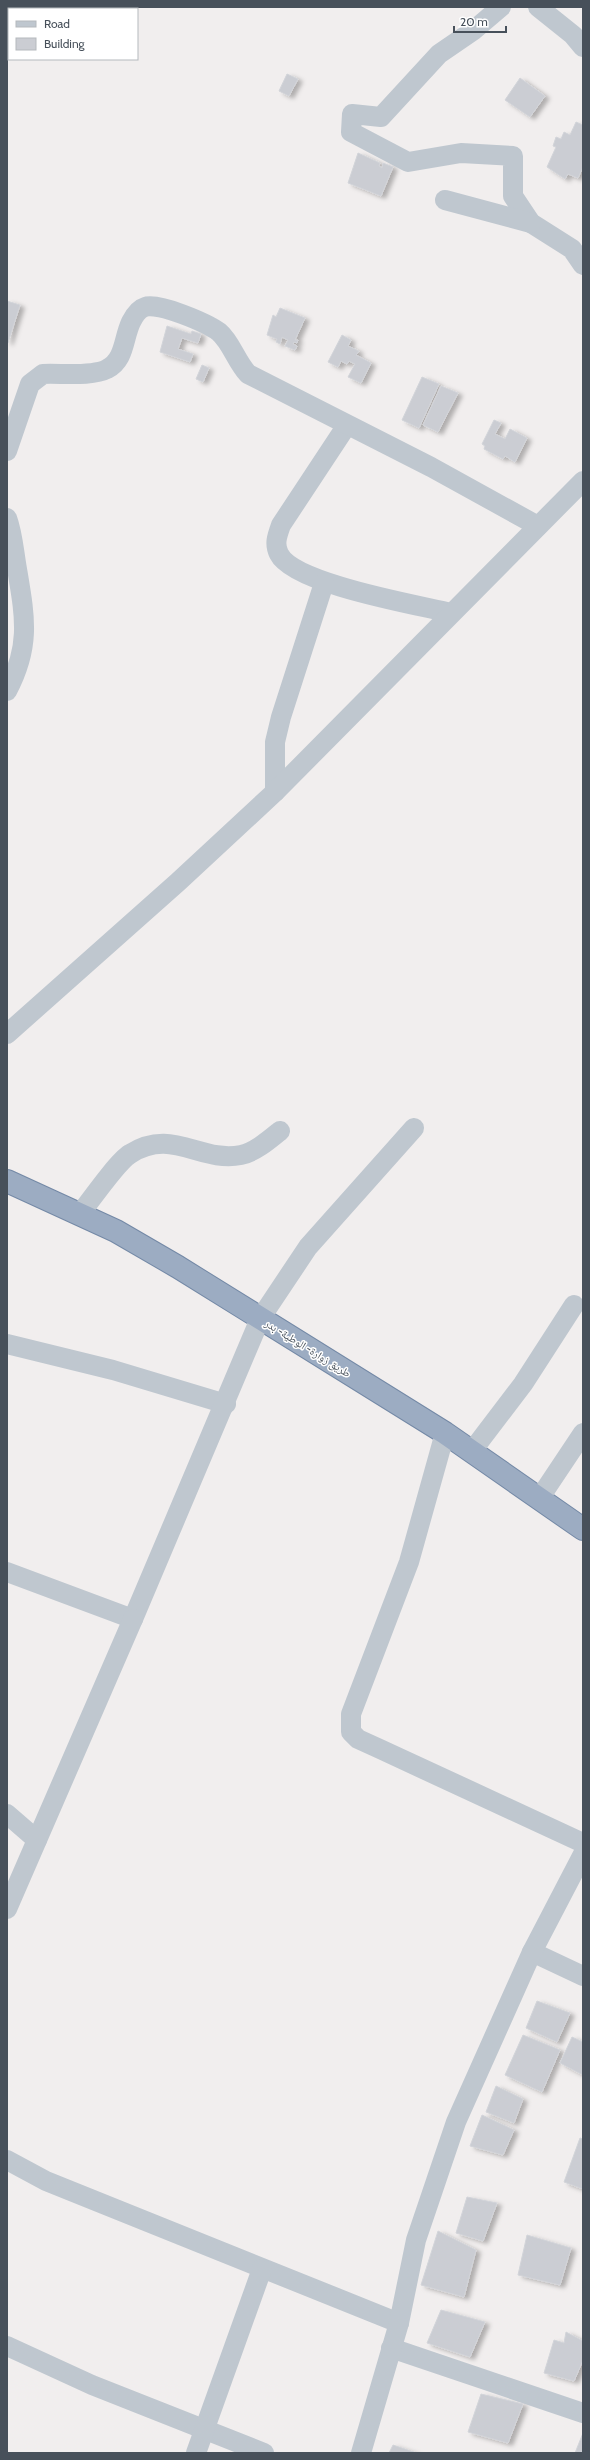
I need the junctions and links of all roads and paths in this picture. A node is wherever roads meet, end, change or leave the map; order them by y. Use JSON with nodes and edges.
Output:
{"nodes":[{"id":1,"x":501,"y":7,"type":"edge"},
{"id":2,"x":538,"y":7,"type":"edge"},
{"id":3,"x":583,"y":47,"type":"edge"},
{"id":4,"x":445,"y":200,"type":"dead end"},
{"id":5,"x":531,"y":223,"type":"junction"},
{"id":6,"x":583,"y":265,"type":"edge"},
{"id":7,"x":347,"y":425,"type":"junction"},
{"id":8,"x":7,"y":451,"type":"edge"},
{"id":9,"x":583,"y":481,"type":"edge"},
{"id":10,"x":7,"y":518,"type":"edge"},
{"id":11,"x":538,"y":526,"type":"junction"},
{"id":12,"x":324,"y":583,"type":"junction"},
{"id":13,"x":451,"y":613,"type":"junction"},
{"id":14,"x":7,"y":691,"type":"edge"},
{"id":15,"x":275,"y":792,"type":"junction"},
{"id":16,"x":7,"y":1034,"type":"edge"},
{"id":17,"x":414,"y":1128,"type":"dead end"},
{"id":18,"x":280,"y":1132,"type":"dead end"},
{"id":19,"x":12,"y":1181,"type":"edge"},
{"id":20,"x":80,"y":1214,"type":"junction"},
{"id":21,"x":574,"y":1305,"type":"dead end"},
{"id":22,"x":260,"y":1319,"type":"junction"},
{"id":23,"x":7,"y":1344,"type":"edge"},
{"id":24,"x":226,"y":1404,"type":"junction"},
{"id":25,"x":583,"y":1432,"type":"edge"},
{"id":26,"x":444,"y":1433,"type":"junction"},
{"id":27,"x":472,"y":1452,"type":"junction"},
{"id":28,"x":539,"y":1498,"type":"junction"},
{"id":29,"x":583,"y":1529,"type":"edge"},
{"id":30,"x":7,"y":1572,"type":"edge"},
{"id":31,"x":133,"y":1619,"type":"junction"},
{"id":32,"x":7,"y":1814,"type":"edge"},
{"id":33,"x":37,"y":1840,"type":"junction"},
{"id":34,"x":583,"y":1843,"type":"edge"},
{"id":35,"x":583,"y":1854,"type":"edge"},
{"id":36,"x":7,"y":1909,"type":"edge"},
{"id":37,"x":532,"y":1952,"type":"junction"},
{"id":38,"x":583,"y":1976,"type":"edge"},
{"id":39,"x":7,"y":2160,"type":"edge"},
{"id":40,"x":262,"y":2269,"type":"junction"},
{"id":41,"x":399,"y":2323,"type":"junction"},
{"id":42,"x":7,"y":2346,"type":"edge"},
{"id":43,"x":391,"y":2348,"type":"junction"},
{"id":44,"x":583,"y":2412,"type":"edge"},
{"id":45,"x":204,"y":2431,"type":"junction"},
{"id":46,"x":196,"y":2453,"type":"edge"},
{"id":47,"x":264,"y":2453,"type":"edge"},
{"id":48,"x":361,"y":2453,"type":"edge"}],
"edges":[{"from":1,"to":5,"type":"street"},
{"from":2,"to":3,"type":"street"},
{"from":4,"to":5,"type":"street"},
{"from":5,"to":6,"type":"street"},
{"from":7,"to":8,"type":"street"},
{"from":7,"to":11,"type":"street"},
{"from":7,"to":12,"type":"street"},
{"from":9,"to":11,"type":"street"},
{"from":10,"to":14,"type":"street"},
{"from":11,"to":13,"type":"street"},
{"from":12,"to":13,"type":"street"},
{"from":12,"to":15,"type":"street"},
{"from":13,"to":15,"type":"street"},
{"from":15,"to":16,"type":"street"},
{"from":17,"to":22,"type":"street"},
{"from":18,"to":20,"type":"street"},
{"from":19,"to":20,"type":"highway","name":"طريق زوارة- الوطية- بدر"},
{"from":20,"to":22,"type":"highway","name":"طريق زوارة- الوطية- بدر"},
{"from":21,"to":27,"type":"street"},
{"from":22,"to":24,"type":"street"},
{"from":22,"to":26,"type":"highway","name":"طريق زوارة- الوطية- بدر"},
{"from":23,"to":24,"type":"street"},
{"from":24,"to":31,"type":"street"},
{"from":25,"to":28,"type":"street"},
{"from":26,"to":27,"type":"highway","name":"طريق زوارة- الوطية- بدر"},
{"from":26,"to":34,"type":"street"},
{"from":27,"to":28,"type":"highway","name":"طريق زوارة- الوطية- بدر"},
{"from":28,"to":29,"type":"highway","name":"طريق زوارة- الوطية- بدر"},
{"from":30,"to":31,"type":"street"},
{"from":31,"to":33,"type":"street"},
{"from":32,"to":33,"type":"street"},
{"from":33,"to":36,"type":"street"},
{"from":35,"to":37,"type":"street"},
{"from":37,"to":38,"type":"street"},
{"from":37,"to":41,"type":"street"},
{"from":39,"to":40,"type":"street"},
{"from":40,"to":41,"type":"street"},
{"from":40,"to":45,"type":"street"},
{"from":41,"to":43,"type":"street"},
{"from":42,"to":45,"type":"street"},
{"from":43,"to":44,"type":"street"},
{"from":43,"to":48,"type":"street"},
{"from":45,"to":46,"type":"street"},
{"from":45,"to":47,"type":"street"}]}
